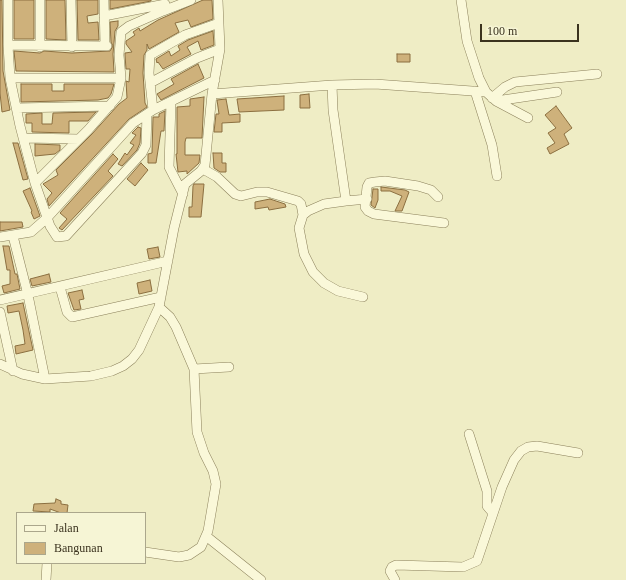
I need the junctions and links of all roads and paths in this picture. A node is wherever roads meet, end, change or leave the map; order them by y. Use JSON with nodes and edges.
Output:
{"nodes":[{"id":1,"x":8,"y":0,"type":"edge"},
{"id":2,"x":40,"y":0,"type":"edge"},
{"id":3,"x":71,"y":0,"type":"edge"},
{"id":4,"x":104,"y":0,"type":"edge"},
{"id":5,"x":191,"y":0,"type":"edge"},
{"id":6,"x":218,"y":0,"type":"edge"},
{"id":7,"x":461,"y":0,"type":"edge"},
{"id":8,"x":164,"y":5,"type":"edge"},
{"id":9,"x":104,"y":16,"type":"junction"},
{"id":10,"x":219,"y":23,"type":"junction"},
{"id":11,"x":8,"y":45,"type":"junction"},
{"id":12,"x":40,"y":47,"type":"junction"},
{"id":13,"x":72,"y":47,"type":"junction"},
{"id":14,"x":220,"y":49,"type":"junction"},
{"id":15,"x":597,"y":74,"type":"dead end"},
{"id":16,"x":10,"y":78,"type":"junction"},
{"id":17,"x":121,"y":78,"type":"junction"},
{"id":18,"x":215,"y":80,"type":"junction"},
{"id":19,"x":150,"y":83,"type":"junction"},
{"id":20,"x":332,"y":85,"type":"junction"},
{"id":21,"x":475,"y":91,"type":"junction"},
{"id":22,"x":557,"y":92,"type":"dead end"},
{"id":23,"x":212,"y":94,"type":"junction"},
{"id":24,"x":491,"y":97,"type":"junction"},
{"id":25,"x":171,"y":102,"type":"junction"},
{"id":26,"x":110,"y":106,"type":"junction"},
{"id":27,"x":17,"y":108,"type":"junction"},
{"id":28,"x":150,"y":112,"type":"junction"},
{"id":29,"x":528,"y":118,"type":"dead end"},
{"id":30,"x":24,"y":138,"type":"junction"},
{"id":31,"x":80,"y":139,"type":"junction"},
{"id":32,"x":203,"y":169,"type":"junction"},
{"id":33,"x":497,"y":176,"type":"dead end"},
{"id":34,"x":35,"y":183,"type":"junction"},
{"id":35,"x":182,"y":194,"type":"junction"},
{"id":36,"x":438,"y":197,"type":"dead end"},
{"id":37,"x":367,"y":199,"type":"junction"},
{"id":38,"x":346,"y":201,"type":"junction"},
{"id":39,"x":303,"y":215,"type":"junction"},
{"id":40,"x":47,"y":218,"type":"junction"},
{"id":41,"x":444,"y":223,"type":"dead end"},
{"id":42,"x":13,"y":236,"type":"junction"},
{"id":43,"x":0,"y":237,"type":"edge"},
{"id":44,"x":168,"y":261,"type":"junction"},
{"id":45,"x":60,"y":287,"type":"junction"},
{"id":46,"x":28,"y":295,"type":"junction"},
{"id":47,"x":161,"y":296,"type":"junction"},
{"id":48,"x":363,"y":297,"type":"dead end"},
{"id":49,"x":0,"y":299,"type":"edge"},
{"id":50,"x":159,"y":307,"type":"junction"},
{"id":51,"x":0,"y":312,"type":"edge"},
{"id":52,"x":0,"y":364,"type":"edge"},
{"id":53,"x":229,"y":367,"type":"dead end"},
{"id":54,"x":194,"y":369,"type":"junction"},
{"id":55,"x":12,"y":371,"type":"junction"},
{"id":56,"x":45,"y":379,"type":"junction"},
{"id":57,"x":469,"y":434,"type":"dead end"},
{"id":58,"x":578,"y":453,"type":"dead end"},
{"id":59,"x":493,"y":513,"type":"junction"},
{"id":60,"x":206,"y":536,"type":"junction"},
{"id":61,"x":146,"y":552,"type":"edge"},
{"id":62,"x":47,"y":564,"type":"edge"},
{"id":63,"x":46,"y":580,"type":"edge"},
{"id":64,"x":261,"y":580,"type":"edge"},
{"id":65,"x":395,"y":580,"type":"edge"}],
"edges":[{"from":1,"to":11,"type":"street"},
{"from":2,"to":12,"type":"street"},
{"from":3,"to":13,"type":"street"},
{"from":4,"to":9,"type":"street"},
{"from":5,"to":8,"type":"street"},
{"from":6,"to":10,"type":"street"},
{"from":7,"to":24,"type":"street"},
{"from":8,"to":9,"type":"street"},
{"from":8,"to":17,"type":"street"},
{"from":9,"to":13,"type":"street"},
{"from":10,"to":14,"type":"street"},
{"from":10,"to":19,"type":"street"},
{"from":11,"to":12,"type":"street"},
{"from":11,"to":16,"type":"street"},
{"from":12,"to":13,"type":"street"},
{"from":14,"to":18,"type":"street"},
{"from":14,"to":19,"type":"street"},
{"from":15,"to":24,"type":"street"},
{"from":16,"to":17,"type":"street"},
{"from":16,"to":27,"type":"street"},
{"from":17,"to":26,"type":"street"},
{"from":18,"to":23,"type":"street"},
{"from":18,"to":25,"type":"street"},
{"from":19,"to":28,"type":"street"},
{"from":20,"to":21,"type":"street"},
{"from":20,"to":23,"type":"street"},
{"from":20,"to":38,"type":"street"},
{"from":21,"to":24,"type":"street"},
{"from":21,"to":33,"type":"street"},
{"from":22,"to":24,"type":"street"},
{"from":23,"to":32,"type":"street"},
{"from":24,"to":29,"type":"street"},
{"from":25,"to":28,"type":"street"},
{"from":25,"to":35,"type":"street"},
{"from":26,"to":27,"type":"street"},
{"from":26,"to":31,"type":"street"},
{"from":27,"to":30,"type":"street"},
{"from":28,"to":40,"type":"street"},
{"from":28,"to":40,"type":"street"},
{"from":30,"to":31,"type":"street"},
{"from":30,"to":34,"type":"street"},
{"from":31,"to":34,"type":"street"},
{"from":32,"to":35,"type":"street"},
{"from":32,"to":39,"type":"street"},
{"from":34,"to":40,"type":"street"},
{"from":35,"to":44,"type":"street"},
{"from":36,"to":37,"type":"street"},
{"from":37,"to":38,"type":"street"},
{"from":37,"to":41,"type":"street"},
{"from":38,"to":39,"type":"street"},
{"from":39,"to":48,"type":"street"},
{"from":40,"to":42,"type":"street"},
{"from":42,"to":43,"type":"street"},
{"from":42,"to":46,"type":"street"},
{"from":44,"to":45,"type":"street"},
{"from":44,"to":47,"type":"street"},
{"from":45,"to":46,"type":"street"},
{"from":45,"to":47,"type":"street"},
{"from":46,"to":49,"type":"street"},
{"from":46,"to":56,"type":"street"},
{"from":47,"to":50,"type":"street"},
{"from":50,"to":54,"type":"street"},
{"from":50,"to":56,"type":"street"},
{"from":51,"to":55,"type":"street"},
{"from":52,"to":55,"type":"street"},
{"from":53,"to":54,"type":"street"},
{"from":54,"to":60,"type":"street"},
{"from":55,"to":56,"type":"street"},
{"from":57,"to":59,"type":"street"},
{"from":58,"to":59,"type":"street"},
{"from":59,"to":65,"type":"street"},
{"from":60,"to":61,"type":"street"},
{"from":60,"to":64,"type":"street"},
{"from":62,"to":63,"type":"street"}]}
